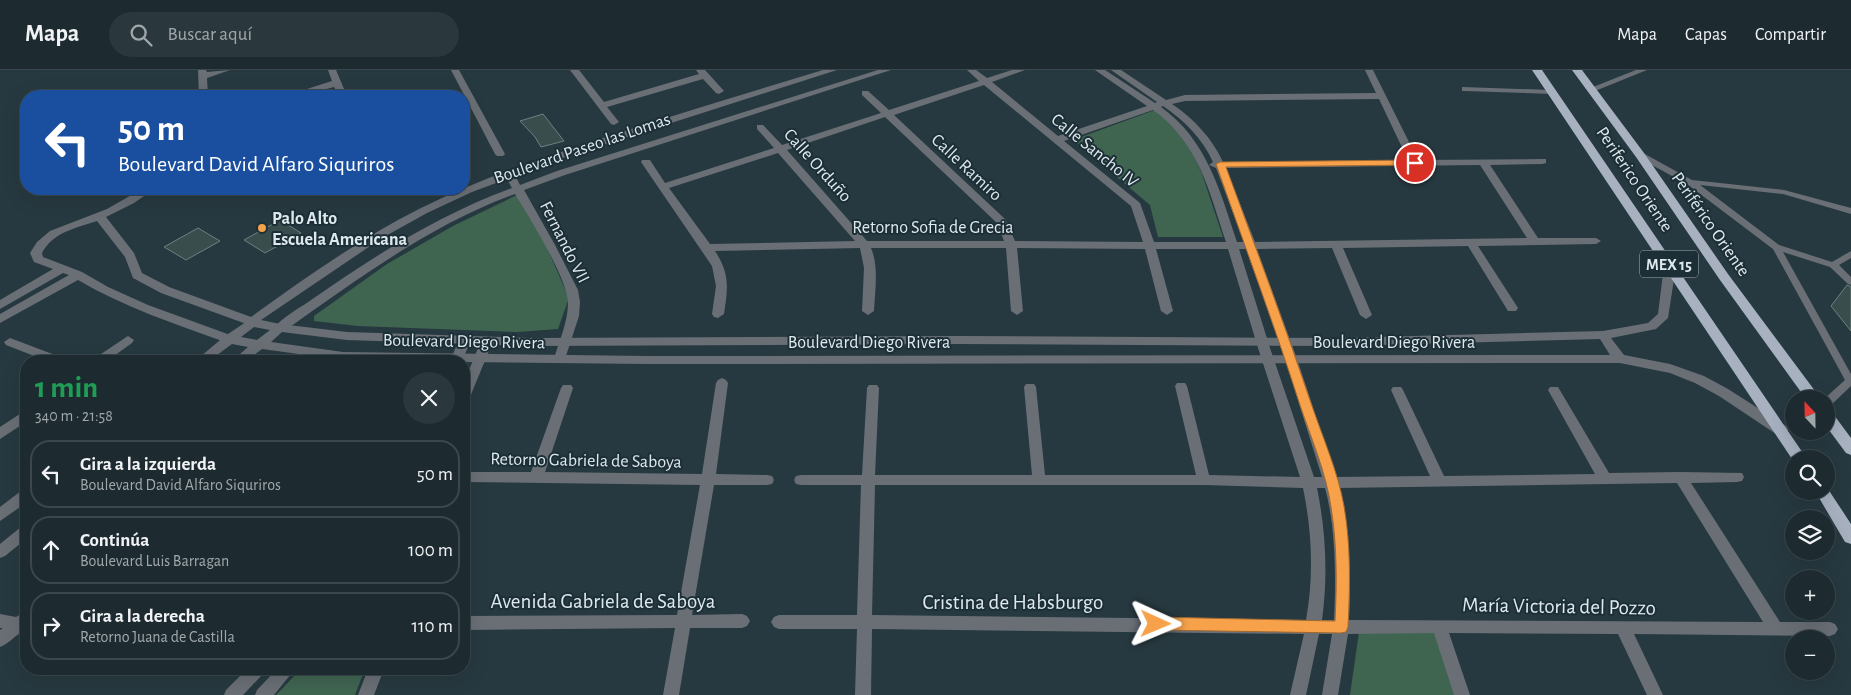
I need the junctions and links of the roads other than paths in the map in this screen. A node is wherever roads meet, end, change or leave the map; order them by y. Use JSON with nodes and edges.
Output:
{"nodes":[{"id":1,"x":226,"y":70,"type":"edge"},
{"id":2,"x":332,"y":70,"type":"edge"},
{"id":3,"x":455,"y":70,"type":"edge"},
{"id":4,"x":574,"y":70,"type":"edge"},
{"id":5,"x":833,"y":70,"type":"edge"},
{"id":6,"x":887,"y":70,"type":"edge"},
{"id":7,"x":971,"y":70,"type":"edge"},
{"id":8,"x":1021,"y":70,"type":"edge"},
{"id":9,"x":1099,"y":70,"type":"edge"},
{"id":10,"x":1115,"y":70,"type":"edge"},
{"id":11,"x":1369,"y":70,"type":"edge"},
{"id":12,"x":1537,"y":70,"type":"edge"},
{"id":13,"x":1577,"y":70,"type":"edge"},
{"id":14,"x":1643,"y":70,"type":"edge"},
{"id":15,"x":202,"y":73,"type":"edge"},
{"id":16,"x":702,"y":73,"type":"edge"},
{"id":17,"x":985,"y":82,"type":"junction"},
{"id":18,"x":337,"y":83,"type":"junction"},
{"id":19,"x":791,"y":83,"type":"junction"},
{"id":20,"x":1465,"y":89,"type":"dead end"},
{"id":21,"x":1592,"y":89,"type":"junction"},
{"id":22,"x":203,"y":90,"type":"edge"},
{"id":23,"x":312,"y":90,"type":"edge"},
{"id":24,"x":340,"y":90,"type":"edge"},
{"id":25,"x":466,"y":90,"type":"edge"},
{"id":26,"x":719,"y":91,"type":"dead end"},
{"id":27,"x":1552,"y":92,"type":"junction"},
{"id":28,"x":865,"y":93,"type":"dead end"},
{"id":29,"x":804,"y":96,"type":"junction"},
{"id":30,"x":1381,"y":96,"type":"junction"},
{"id":31,"x":470,"y":97,"type":"edge"},
{"id":32,"x":1164,"y":103,"type":"junction"},
{"id":33,"x":474,"y":104,"type":"junction"},
{"id":34,"x":470,"y":105,"type":"edge"},
{"id":35,"x":601,"y":106,"type":"junction"},
{"id":36,"x":1153,"y":107,"type":"junction"},
{"id":37,"x":886,"y":114,"type":"junction"},
{"id":38,"x":614,"y":122,"type":"dead end"},
{"id":39,"x":760,"y":127,"type":"dead end"},
{"id":40,"x":1058,"y":140,"type":"junction"},
{"id":41,"x":780,"y":149,"type":"junction"},
{"id":42,"x":500,"y":154,"type":"dead end"},
{"id":43,"x":1640,"y":156,"type":"junction"},
{"id":44,"x":646,"y":162,"type":"dead end"},
{"id":45,"x":1482,"y":162,"type":"junction"},
{"id":46,"x":1542,"y":162,"type":"dead end"},
{"id":47,"x":1415,"y":163,"type":"junction"},
{"id":48,"x":1220,"y":164,"type":"junction"},
{"id":49,"x":1204,"y":165,"type":"junction"},
{"id":50,"x":508,"y":173,"type":"junction"},
{"id":51,"x":1690,"y":182,"type":"junction"},
{"id":52,"x":663,"y":187,"type":"junction"},
{"id":53,"x":517,"y":189,"type":"junction"},
{"id":54,"x":470,"y":190,"type":"edge"},
{"id":55,"x":138,"y":195,"type":"edge"},
{"id":56,"x":458,"y":195,"type":"edge"},
{"id":57,"x":1851,"y":211,"type":"edge"},
{"id":58,"x":99,"y":216,"type":"junction"},
{"id":59,"x":1596,"y":241,"type":"dead end"},
{"id":60,"x":1535,"y":242,"type":"junction"},
{"id":61,"x":1472,"y":243,"type":"junction"},
{"id":62,"x":864,"y":244,"type":"junction"},
{"id":63,"x":1011,"y":244,"type":"junction"},
{"id":64,"x":1250,"y":245,"type":"junction"},
{"id":65,"x":1336,"y":245,"type":"junction"},
{"id":66,"x":1150,"y":246,"type":"junction"},
{"id":67,"x":1233,"y":246,"type":"junction"},
{"id":68,"x":1776,"y":247,"type":"junction"},
{"id":69,"x":707,"y":248,"type":"junction"},
{"id":70,"x":1851,"y":254,"type":"edge"},
{"id":71,"x":1833,"y":265,"type":"junction"},
{"id":72,"x":1670,"y":266,"type":"junction"},
{"id":73,"x":62,"y":269,"type":"junction"},
{"id":74,"x":1241,"y":272,"type":"junction"},
{"id":75,"x":1259,"y":272,"type":"junction"},
{"id":76,"x":78,"y":275,"type":"junction"},
{"id":77,"x":1851,"y":282,"type":"edge"},
{"id":78,"x":0,"y":305,"type":"edge"},
{"id":79,"x":1251,"y":305,"type":"junction"},
{"id":80,"x":1271,"y":305,"type":"junction"},
{"id":81,"x":1512,"y":308,"type":"dead end"},
{"id":82,"x":868,"y":310,"type":"dead end"},
{"id":83,"x":1167,"y":311,"type":"dead end"},
{"id":84,"x":1017,"y":312,"type":"dead end"},
{"id":85,"x":718,"y":314,"type":"dead end"},
{"id":86,"x":1366,"y":315,"type":"dead end"},
{"id":87,"x":1,"y":318,"type":"edge"},
{"id":88,"x":252,"y":322,"type":"junction"},
{"id":89,"x":280,"y":328,"type":"junction"},
{"id":90,"x":1603,"y":335,"type":"junction"},
{"id":91,"x":229,"y":339,"type":"junction"},
{"id":92,"x":128,"y":340,"type":"dead end"},
{"id":93,"x":465,"y":340,"type":"junction"},
{"id":94,"x":487,"y":341,"type":"junction"},
{"id":95,"x":898,"y":341,"type":"junction"},
{"id":96,"x":10,"y":342,"type":"dead end"},
{"id":97,"x":567,"y":342,"type":"junction"},
{"id":98,"x":1262,"y":342,"type":"junction"},
{"id":99,"x":1284,"y":342,"type":"junction"},
{"id":100,"x":258,"y":345,"type":"junction"},
{"id":101,"x":43,"y":355,"type":"edge"},
{"id":102,"x":107,"y":355,"type":"edge"},
{"id":103,"x":208,"y":355,"type":"edge"},
{"id":104,"x":246,"y":355,"type":"edge"},
{"id":105,"x":335,"y":355,"type":"edge"},
{"id":106,"x":459,"y":355,"type":"edge"},
{"id":107,"x":480,"y":358,"type":"junction"},
{"id":108,"x":470,"y":359,"type":"edge"},
{"id":109,"x":1620,"y":359,"type":"junction"},
{"id":110,"x":560,"y":360,"type":"junction"},
{"id":111,"x":897,"y":360,"type":"junction"},
{"id":112,"x":1268,"y":360,"type":"junction"},
{"id":113,"x":1291,"y":360,"type":"junction"},
{"id":114,"x":1850,"y":381,"type":"edge"},
{"id":115,"x":470,"y":382,"type":"edge"},
{"id":116,"x":722,"y":383,"type":"dead end"},
{"id":117,"x":1181,"y":386,"type":"dead end"},
{"id":118,"x":1030,"y":387,"type":"dead end"},
{"id":119,"x":567,"y":388,"type":"dead end"},
{"id":120,"x":873,"y":388,"type":"dead end"},
{"id":121,"x":1397,"y":390,"type":"dead end"},
{"id":122,"x":1554,"y":390,"type":"dead end"},
{"id":123,"x":1807,"y":390,"type":"edge"},
{"id":124,"x":1835,"y":395,"type":"edge"},
{"id":125,"x":1304,"y":400,"type":"junction"},
{"id":126,"x":1283,"y":401,"type":"junction"},
{"id":127,"x":20,"y":419,"type":"edge"},
{"id":128,"x":1835,"y":427,"type":"edge"},
{"id":129,"x":1783,"y":432,"type":"junction"},
{"id":130,"x":0,"y":434,"type":"edge"},
{"id":131,"x":1297,"y":445,"type":"junction"},
{"id":132,"x":1320,"y":445,"type":"junction"},
{"id":133,"x":1851,"y":449,"type":"edge"},
{"id":134,"x":1794,"y":450,"type":"edge"},
{"id":135,"x":470,"y":477,"type":"edge"},
{"id":136,"x":1680,"y":477,"type":"junction"},
{"id":137,"x":1737,"y":477,"type":"dead end"},
{"id":138,"x":536,"y":478,"type":"junction"},
{"id":139,"x":1605,"y":478,"type":"junction"},
{"id":140,"x":708,"y":480,"type":"junction"},
{"id":141,"x":767,"y":480,"type":"dead end"},
{"id":142,"x":801,"y":480,"type":"dead end"},
{"id":143,"x":1039,"y":480,"type":"junction"},
{"id":144,"x":1204,"y":480,"type":"junction"},
{"id":145,"x":1439,"y":480,"type":"junction"},
{"id":146,"x":868,"y":481,"type":"junction"},
{"id":147,"x":1309,"y":483,"type":"junction"},
{"id":148,"x":1331,"y":483,"type":"junction"},
{"id":149,"x":20,"y":500,"type":"edge"},
{"id":150,"x":1828,"y":500,"type":"edge"},
{"id":151,"x":0,"y":516,"type":"edge"},
{"id":152,"x":20,"y":536,"type":"edge"},
{"id":153,"x":1851,"y":537,"type":"edge"},
{"id":154,"x":0,"y":552,"type":"edge"},
{"id":155,"x":0,"y":621,"type":"edge"},
{"id":156,"x":684,"y":621,"type":"junction"},
{"id":157,"x":742,"y":621,"type":"dead end"},
{"id":158,"x":20,"y":622,"type":"edge"},
{"id":159,"x":778,"y":622,"type":"dead end"},
{"id":160,"x":470,"y":623,"type":"edge"},
{"id":161,"x":865,"y":623,"type":"junction"},
{"id":162,"x":20,"y":625,"type":"edge"},
{"id":163,"x":1439,"y":626,"type":"junction"},
{"id":164,"x":1341,"y":627,"type":"junction"},
{"id":165,"x":1314,"y":628,"type":"junction"},
{"id":166,"x":1623,"y":628,"type":"junction"},
{"id":167,"x":1776,"y":629,"type":"junction"},
{"id":168,"x":1830,"y":629,"type":"dead end"},
{"id":169,"x":0,"y":640,"type":"edge"},
{"id":170,"x":251,"y":675,"type":"edge"},
{"id":171,"x":281,"y":675,"type":"edge"},
{"id":172,"x":374,"y":675,"type":"edge"},
{"id":173,"x":232,"y":695,"type":"edge"},
{"id":174,"x":263,"y":695,"type":"edge"},
{"id":175,"x":366,"y":695,"type":"edge"},
{"id":176,"x":671,"y":695,"type":"edge"},
{"id":177,"x":863,"y":695,"type":"edge"},
{"id":178,"x":1298,"y":695,"type":"edge"},
{"id":179,"x":1330,"y":695,"type":"edge"},
{"id":180,"x":1462,"y":695,"type":"edge"},
{"id":181,"x":1655,"y":695,"type":"edge"}],
"edges":[{"from":1,"to":15,"type":"street"},
{"from":2,"to":18,"type":"street"},
{"from":3,"to":25,"type":"street"},
{"from":4,"to":35,"type":"street"},
{"from":5,"to":19,"type":"street"},
{"from":6,"to":29,"type":"street","name":"Boulevard Paseo las Lomas"},
{"from":7,"to":17,"type":"street","name":"Calle Sancho IV"},
{"from":8,"to":17,"type":"street"},
{"from":9,"to":36,"type":"street"},
{"from":10,"to":32,"type":"street"},
{"from":11,"to":30,"type":"street"},
{"from":12,"to":27,"type":"highway","name":"Periferico Oriente","number":"MEX 15"},
{"from":13,"to":21,"type":"highway","name":"Periférico Oriente","number":"MEX 15"},
{"from":14,"to":21,"type":"lane"},
{"from":15,"to":22,"type":"street"},
{"from":16,"to":26,"type":"street"},
{"from":16,"to":35,"type":"street"},
{"from":17,"to":37,"type":"street"},
{"from":17,"to":40,"type":"street","name":"Calle Sancho IV"},
{"from":18,"to":23,"type":"street"},
{"from":18,"to":24,"type":"street"},
{"from":19,"to":29,"type":"street"},
{"from":19,"to":50,"type":"street"},
{"from":20,"to":27,"type":"lane"},
{"from":21,"to":43,"type":"highway","name":"Periférico Oriente","number":"MEX 15"},
{"from":27,"to":72,"type":"highway","name":"Periferico Oriente","number":"MEX 15"},
{"from":28,"to":37,"type":"street","name":"Calle Ramiro"},
{"from":29,"to":53,"type":"street","name":"Boulevard Paseo las Lomas"},
{"from":30,"to":32,"type":"street"},
{"from":30,"to":47,"type":"street"},
{"from":31,"to":33,"type":"street"},
{"from":32,"to":36,"type":"street"},
{"from":32,"to":48,"type":"street"},
{"from":33,"to":34,"type":"street"},
{"from":33,"to":42,"type":"street"},
{"from":35,"to":38,"type":"street"},
{"from":36,"to":40,"type":"street"},
{"from":36,"to":49,"type":"street"},
{"from":37,"to":41,"type":"street"},
{"from":37,"to":63,"type":"street","name":"Calle Ramiro"},
{"from":39,"to":41,"type":"street","name":"Calle Orduño"},
{"from":40,"to":66,"type":"street","name":"Calle Sancho IV"},
{"from":41,"to":52,"type":"street"},
{"from":41,"to":62,"type":"street","name":"Calle Orduño"},
{"from":43,"to":51,"type":"lane"},
{"from":43,"to":123,"type":"highway","name":"Periférico Oriente","number":"MEX 15"},
{"from":44,"to":52,"type":"street"},
{"from":45,"to":46,"type":"street"},
{"from":45,"to":47,"type":"street"},
{"from":45,"to":60,"type":"street"},
{"from":47,"to":48,"type":"street"},
{"from":48,"to":49,"type":"street"},
{"from":48,"to":64,"type":"street"},
{"from":49,"to":67,"type":"street"},
{"from":50,"to":53,"type":"street","name":"Fernando VII"},
{"from":50,"to":54,"type":"street"},
{"from":51,"to":57,"type":"lane"},
{"from":51,"to":68,"type":"lane"},
{"from":52,"to":69,"type":"street"},
{"from":53,"to":89,"type":"street","name":"Boulevard Paseo las Lomas"},
{"from":53,"to":97,"type":"street","name":"Fernando VII"},
{"from":55,"to":58,"type":"street","name":"Boulevard Diego Rivera"},
{"from":56,"to":88,"type":"street"},
{"from":58,"to":73,"type":"street","name":"Boulevard Diego Rivera"},
{"from":58,"to":88,"type":"street","name":"Boulevard Diego Rivera"},
{"from":59,"to":60,"type":"street","name":"Retorno Sofia de Grecia"},
{"from":60,"to":61,"type":"street","name":"Retorno Sofia de Grecia"},
{"from":61,"to":65,"type":"street","name":"Retorno Sofia de Grecia"},
{"from":61,"to":81,"type":"street"},
{"from":62,"to":63,"type":"street","name":"Retorno Sofia de Grecia"},
{"from":62,"to":69,"type":"street","name":"Retorno Sofia de Grecia"},
{"from":62,"to":82,"type":"street","name":"Calle Orduño"},
{"from":63,"to":66,"type":"street","name":"Retorno Sofia de Grecia"},
{"from":63,"to":84,"type":"street","name":"Calle Ramiro"},
{"from":64,"to":65,"type":"street","name":"Retorno Sofia de Grecia"},
{"from":64,"to":67,"type":"street","name":"Retorno Sofia de Grecia"},
{"from":64,"to":75,"type":"street"},
{"from":65,"to":86,"type":"street"},
{"from":66,"to":67,"type":"street","name":"Retorno Sofia de Grecia"},
{"from":66,"to":83,"type":"street","name":"Calle Sancho IV"},
{"from":67,"to":74,"type":"street"},
{"from":68,"to":71,"type":"lane"},
{"from":68,"to":114,"type":"lane"},
{"from":69,"to":85,"type":"street"},
{"from":70,"to":71,"type":"lane"},
{"from":71,"to":77,"type":"lane"},
{"from":72,"to":90,"type":"street","name":"Boulevard Diego Rivera"},
{"from":72,"to":129,"type":"highway","name":"Periferico Oriente","number":"MEX 15"},
{"from":73,"to":76,"type":"street","name":"Boulevard Diego Rivera"},
{"from":73,"to":78,"type":"street"},
{"from":74,"to":75,"type":"street"},
{"from":74,"to":79,"type":"street"},
{"from":75,"to":80,"type":"street"},
{"from":76,"to":87,"type":"street"},
{"from":76,"to":91,"type":"street","name":"Boulevard Diego Rivera"},
{"from":79,"to":80,"type":"street"},
{"from":79,"to":98,"type":"street"},
{"from":80,"to":99,"type":"street"},
{"from":88,"to":89,"type":"street","name":"Boulevard Diego Rivera"},
{"from":88,"to":91,"type":"street"},
{"from":89,"to":93,"type":"street","name":"Boulevard Diego Rivera"},
{"from":89,"to":100,"type":"street","name":"Boulevard Paseo las Lomas"},
{"from":90,"to":99,"type":"street","name":"Boulevard Diego Rivera"},
{"from":90,"to":109,"type":"street"},
{"from":91,"to":100,"type":"street","name":"Boulevard Diego Rivera"},
{"from":91,"to":103,"type":"street"},
{"from":92,"to":102,"type":"street"},
{"from":93,"to":94,"type":"street","name":"Boulevard Diego Rivera"},
{"from":93,"to":106,"type":"street"},
{"from":94,"to":97,"type":"street","name":"Boulevard Diego Rivera"},
{"from":94,"to":107,"type":"street"},
{"from":95,"to":97,"type":"street","name":"Boulevard Diego Rivera"},
{"from":95,"to":98,"type":"street","name":"Boulevard Diego Rivera"},
{"from":95,"to":111,"type":"street"},
{"from":96,"to":101,"type":"street"},
{"from":97,"to":110,"type":"street","name":"Fernando VII"},
{"from":98,"to":99,"type":"street","name":"Boulevard Diego Rivera"},
{"from":98,"to":112,"type":"street"},
{"from":99,"to":113,"type":"street"},
{"from":100,"to":104,"type":"street","name":"Boulevard Paseo las Lomas"},
{"from":100,"to":105,"type":"street","name":"Boulevard Diego Rivera"},
{"from":107,"to":108,"type":"street","name":"Boulevard Diego Rivera"},
{"from":107,"to":110,"type":"street","name":"Boulevard Diego Rivera"},
{"from":107,"to":115,"type":"street"},
{"from":109,"to":113,"type":"street","name":"Boulevard Diego Rivera"},
{"from":109,"to":129,"type":"street","name":"Boulevard Diego Rivera"},
{"from":110,"to":111,"type":"street","name":"Boulevard Diego Rivera"},
{"from":111,"to":112,"type":"street","name":"Boulevard Diego Rivera"},
{"from":112,"to":113,"type":"street","name":"Boulevard Diego Rivera"},
{"from":112,"to":126,"type":"street"},
{"from":113,"to":125,"type":"street"},
{"from":114,"to":124,"type":"lane"},
{"from":116,"to":140,"type":"street"},
{"from":117,"to":144,"type":"street"},
{"from":118,"to":143,"type":"street"},
{"from":119,"to":138,"type":"street"},
{"from":120,"to":146,"type":"street"},
{"from":121,"to":145,"type":"street"},
{"from":122,"to":139,"type":"street"},
{"from":125,"to":126,"type":"street"},
{"from":125,"to":132,"type":"street"},
{"from":126,"to":131,"type":"street"},
{"from":127,"to":130,"type":"street"},
{"from":128,"to":133,"type":"highway"},
{"from":129,"to":134,"type":"highway","name":"Periferico Oriente","number":"MEX 15"},
{"from":131,"to":132,"type":"street"},
{"from":131,"to":147,"type":"street"},
{"from":132,"to":148,"type":"street"},
{"from":135,"to":138,"type":"street","name":"Retorno Gabriela de Saboya"},
{"from":136,"to":137,"type":"street"},
{"from":136,"to":139,"type":"street"},
{"from":136,"to":167,"type":"street"},
{"from":138,"to":140,"type":"street","name":"Retorno Gabriela de Saboya"},
{"from":139,"to":145,"type":"street"},
{"from":140,"to":141,"type":"street","name":"Retorno Gabriela de Saboya"},
{"from":140,"to":156,"type":"street"},
{"from":142,"to":146,"type":"street"},
{"from":143,"to":144,"type":"street"},
{"from":143,"to":146,"type":"street"},
{"from":144,"to":147,"type":"street"},
{"from":145,"to":148,"type":"street"},
{"from":146,"to":161,"type":"street"},
{"from":147,"to":148,"type":"street"},
{"from":147,"to":165,"type":"street"},
{"from":148,"to":164,"type":"street"},
{"from":149,"to":151,"type":"street"},
{"from":150,"to":153,"type":"highway"},
{"from":152,"to":154,"type":"street"},
{"from":155,"to":158,"type":"street"},
{"from":156,"to":157,"type":"street","name":"Avenida Gabriela de Saboya"},
{"from":156,"to":160,"type":"street","name":"Avenida Gabriela de Saboya"},
{"from":156,"to":176,"type":"street"},
{"from":159,"to":161,"type":"street","name":"Cristina de Habsburgo"},
{"from":161,"to":165,"type":"street","name":"Cristina de Habsburgo"},
{"from":161,"to":177,"type":"street"},
{"from":162,"to":169,"type":"street"},
{"from":163,"to":164,"type":"street","name":"María Victoria del Pozzo"},
{"from":163,"to":166,"type":"street","name":"María Victoria del Pozzo"},
{"from":163,"to":180,"type":"street"},
{"from":164,"to":165,"type":"street","name":"Cristina de Habsburgo"},
{"from":164,"to":179,"type":"street"},
{"from":165,"to":178,"type":"street"},
{"from":166,"to":167,"type":"street","name":"María Victoria del Pozzo"},
{"from":166,"to":181,"type":"street"},
{"from":167,"to":168,"type":"street","name":"María Victoria del Pozzo"},
{"from":170,"to":173,"type":"street"},
{"from":171,"to":174,"type":"street"},
{"from":172,"to":175,"type":"street"}]}
